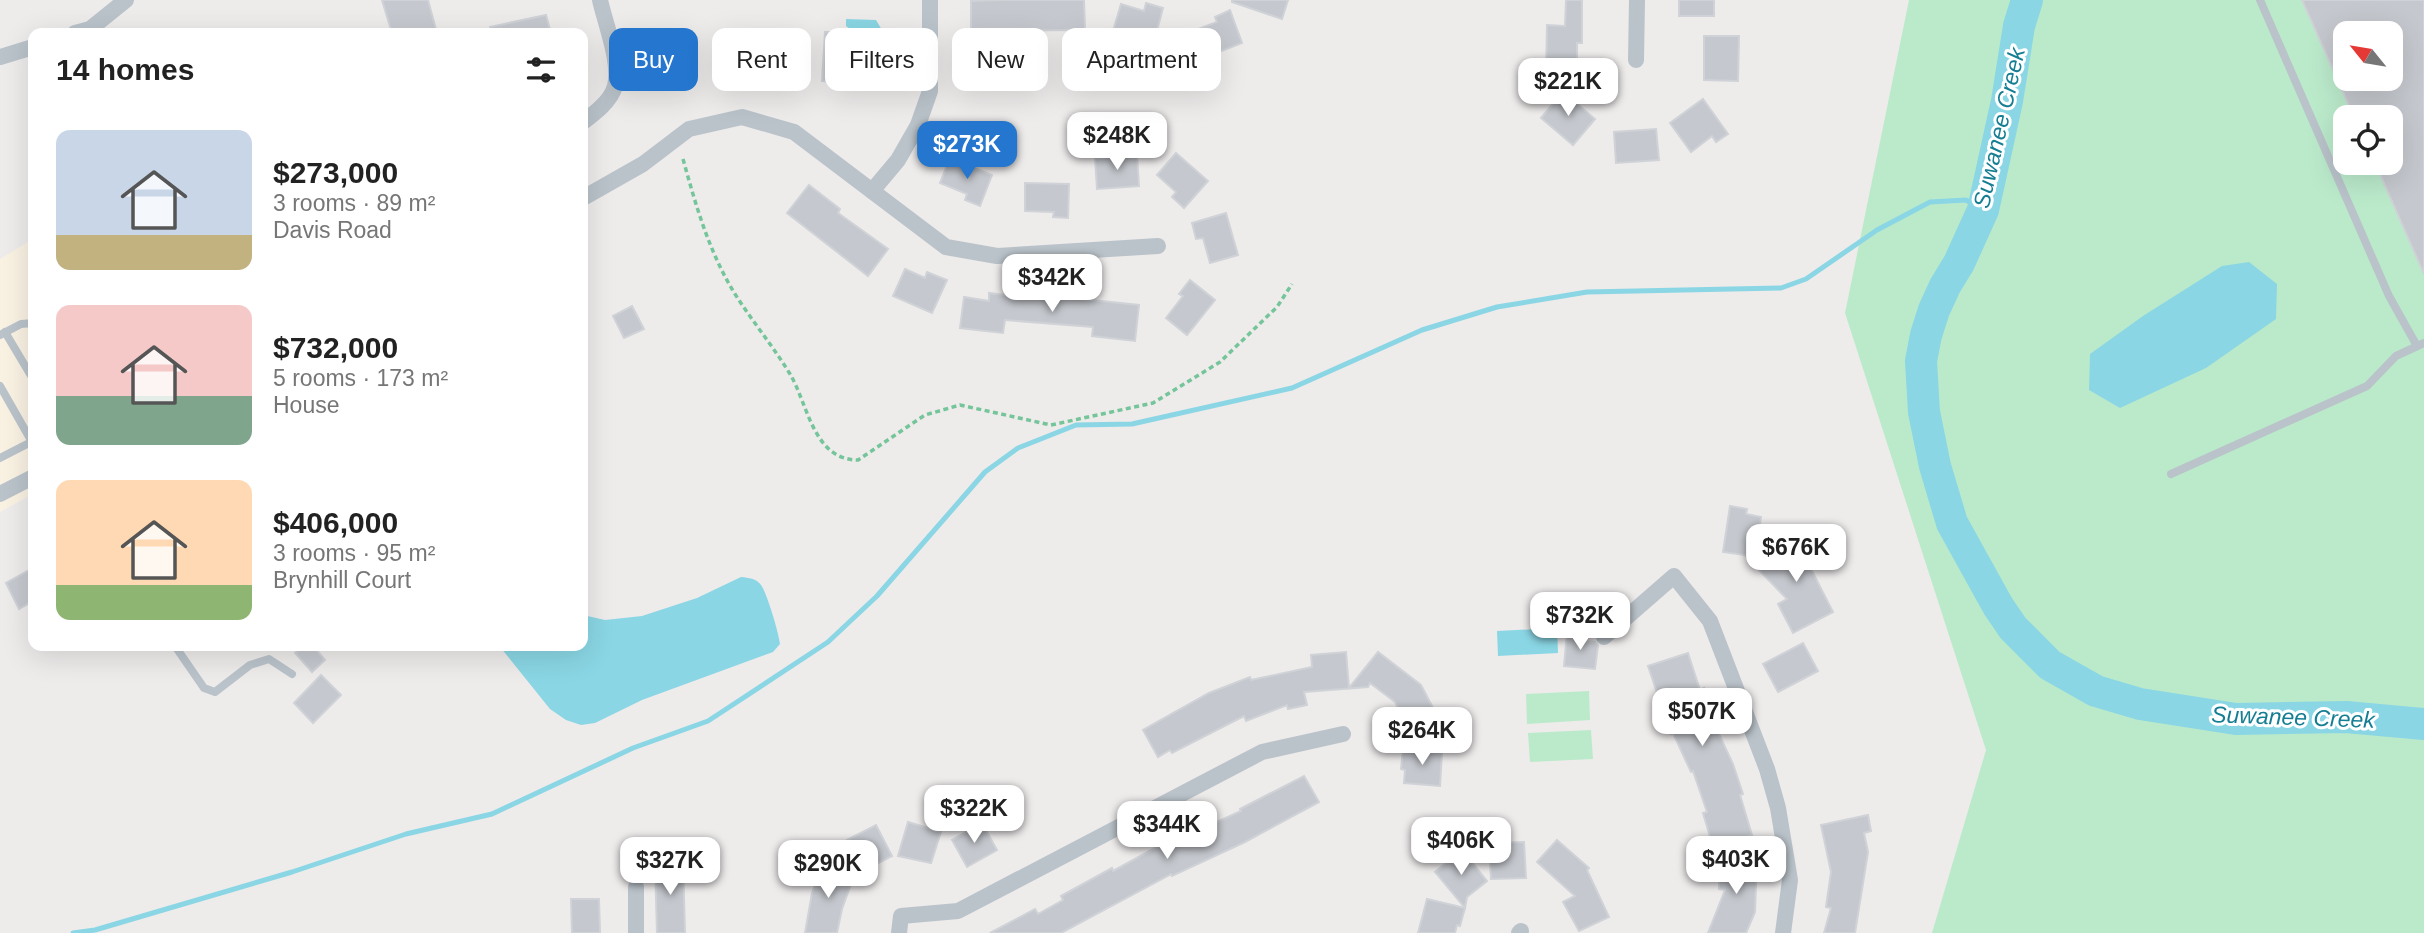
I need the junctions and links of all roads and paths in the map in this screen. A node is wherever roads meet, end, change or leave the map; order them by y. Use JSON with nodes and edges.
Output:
{"nodes":[{"id":1,"x":126,"y":0,"type":"edge"},
{"id":2,"x":600,"y":0,"type":"edge"},
{"id":3,"x":930,"y":0,"type":"edge"},
{"id":4,"x":1637,"y":0,"type":"edge"},
{"id":5,"x":2260,"y":0,"type":"edge"},
{"id":6,"x":91,"y":28,"type":"edge"},
{"id":7,"x":28,"y":49,"type":"edge"},
{"id":8,"x":0,"y":57,"type":"edge"},
{"id":9,"x":1636,"y":60,"type":"dead end"},
{"id":10,"x":588,"y":118,"type":"edge"},
{"id":11,"x":683,"y":159,"type":"dead end"},
{"id":12,"x":872,"y":191,"type":"junction"},
{"id":13,"x":588,"y":195,"type":"edge"},
{"id":14,"x":1158,"y":246,"type":"dead end"},
{"id":15,"x":1292,"y":284,"type":"dead end"},
{"id":16,"x":28,"y":323,"type":"edge"},
{"id":17,"x":3,"y":333,"type":"edge"},
{"id":18,"x":2420,"y":344,"type":"edge"},
{"id":19,"x":28,"y":371,"type":"edge"},
{"id":20,"x":0,"y":386,"type":"edge"},
{"id":21,"x":28,"y":434,"type":"edge"},
{"id":22,"x":28,"y":444,"type":"edge"},
{"id":23,"x":0,"y":458,"type":"edge"},
{"id":24,"x":2171,"y":474,"type":"dead end"},
{"id":25,"x":28,"y":480,"type":"edge"},
{"id":26,"x":0,"y":494,"type":"edge"},
{"id":27,"x":1604,"y":637,"type":"dead end"},
{"id":28,"x":178,"y":651,"type":"edge"},
{"id":29,"x":292,"y":674,"type":"dead end"},
{"id":30,"x":1343,"y":734,"type":"dead end"},
{"id":31,"x":635,"y":887,"type":"dead end"},
{"id":32,"x":636,"y":933,"type":"edge"},
{"id":33,"x":899,"y":933,"type":"edge"},
{"id":34,"x":1783,"y":933,"type":"edge"}],
"edges":[{"from":1,"to":6,"type":"street"},
{"from":2,"to":10,"type":"street"},
{"from":3,"to":12,"type":"street"},
{"from":4,"to":9,"type":"street"},
{"from":5,"to":18,"type":"lane"},
{"from":7,"to":8,"type":"street"},
{"from":11,"to":15,"type":"path"},
{"from":12,"to":13,"type":"street"},
{"from":12,"to":14,"type":"street"},
{"from":16,"to":17,"type":"lane"},
{"from":17,"to":19,"type":"lane"},
{"from":18,"to":24,"type":"lane"},
{"from":20,"to":21,"type":"lane"},
{"from":22,"to":23,"type":"lane"},
{"from":25,"to":26,"type":"street"},
{"from":27,"to":34,"type":"street"},
{"from":28,"to":29,"type":"lane"},
{"from":30,"to":33,"type":"street"},
{"from":31,"to":32,"type":"street"}]}
